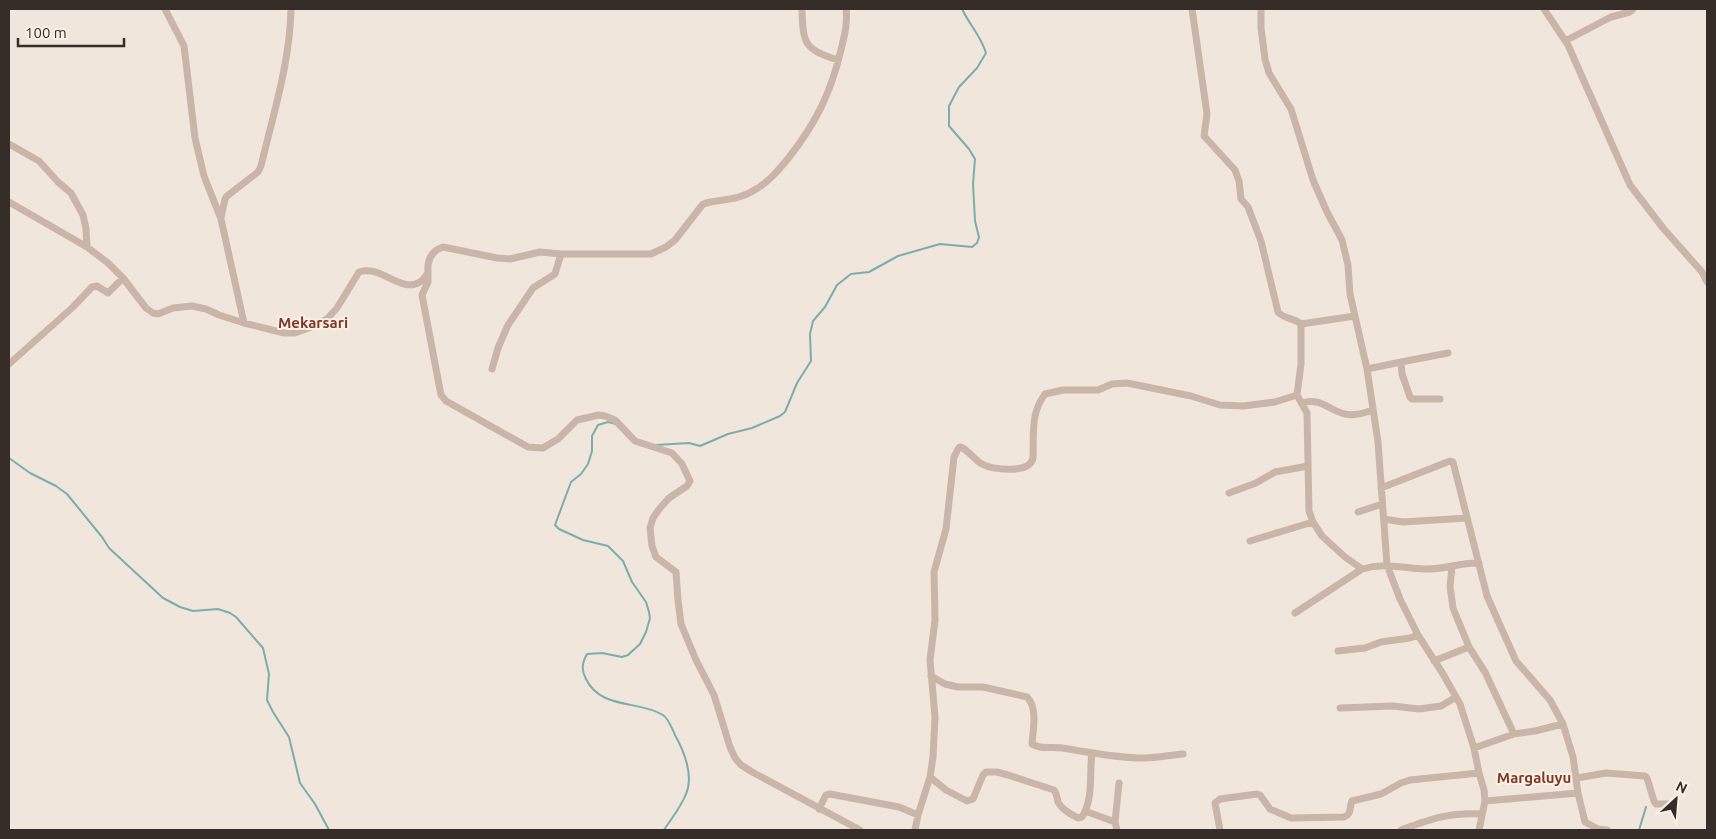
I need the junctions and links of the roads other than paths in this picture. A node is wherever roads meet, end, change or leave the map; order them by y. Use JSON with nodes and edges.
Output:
{"nodes":[{"id":1,"x":165,"y":9,"type":"edge"},
{"id":2,"x":291,"y":9,"type":"edge"},
{"id":3,"x":802,"y":9,"type":"edge"},
{"id":4,"x":846,"y":9,"type":"edge"},
{"id":5,"x":1192,"y":9,"type":"edge"},
{"id":6,"x":1261,"y":9,"type":"edge"},
{"id":7,"x":1544,"y":9,"type":"edge"},
{"id":8,"x":1608,"y":9,"type":"edge"},
{"id":9,"x":1633,"y":9,"type":"edge"},
{"id":10,"x":1611,"y":17,"type":"junction"},
{"id":11,"x":1566,"y":41,"type":"junction"},
{"id":12,"x":838,"y":60,"type":"junction"},
{"id":13,"x":9,"y":144,"type":"edge"},
{"id":14,"x":9,"y":202,"type":"edge"},
{"id":15,"x":221,"y":219,"type":"junction"},
{"id":16,"x":87,"y":247,"type":"junction"},
{"id":17,"x":561,"y":254,"type":"junction"},
{"id":18,"x":428,"y":273,"type":"junction"},
{"id":19,"x":123,"y":278,"type":"junction"},
{"id":20,"x":1707,"y":282,"type":"edge"},
{"id":21,"x":1355,"y":316,"type":"junction"},
{"id":22,"x":244,"y":324,"type":"junction"},
{"id":23,"x":1301,"y":324,"type":"junction"},
{"id":24,"x":1448,"y":353,"type":"dead end"},
{"id":25,"x":1401,"y":362,"type":"junction"},
{"id":26,"x":9,"y":364,"type":"edge"},
{"id":27,"x":492,"y":369,"type":"dead end"},
{"id":28,"x":1367,"y":369,"type":"junction"},
{"id":29,"x":1297,"y":394,"type":"junction"},
{"id":30,"x":1440,"y":398,"type":"dead end"},
{"id":31,"x":1302,"y":403,"type":"junction"},
{"id":32,"x":1373,"y":410,"type":"junction"},
{"id":33,"x":1308,"y":466,"type":"junction"},
{"id":34,"x":1381,"y":488,"type":"junction"},
{"id":35,"x":1229,"y":493,"type":"dead end"},
{"id":36,"x":1382,"y":504,"type":"junction"},
{"id":37,"x":1358,"y":512,"type":"dead end"},
{"id":38,"x":1467,"y":518,"type":"junction"},
{"id":39,"x":1384,"y":519,"type":"junction"},
{"id":40,"x":1313,"y":522,"type":"junction"},
{"id":41,"x":1250,"y":542,"type":"dead end"},
{"id":42,"x":1479,"y":563,"type":"junction"},
{"id":43,"x":1387,"y":565,"type":"junction"},
{"id":44,"x":1452,"y":567,"type":"junction"},
{"id":45,"x":1362,"y":569,"type":"junction"},
{"id":46,"x":1295,"y":613,"type":"dead end"},
{"id":47,"x":1418,"y":635,"type":"junction"},
{"id":48,"x":1469,"y":647,"type":"junction"},
{"id":49,"x":1338,"y":650,"type":"dead end"},
{"id":50,"x":1434,"y":661,"type":"junction"},
{"id":51,"x":931,"y":676,"type":"junction"},
{"id":52,"x":1456,"y":697,"type":"junction"},
{"id":53,"x":1340,"y":708,"type":"dead end"},
{"id":54,"x":1563,"y":724,"type":"junction"},
{"id":55,"x":1514,"y":734,"type":"junction"},
{"id":56,"x":1474,"y":748,"type":"junction"},
{"id":57,"x":1092,"y":752,"type":"junction"},
{"id":58,"x":1183,"y":754,"type":"dead end"},
{"id":59,"x":1479,"y":773,"type":"junction"},
{"id":60,"x":930,"y":777,"type":"junction"},
{"id":61,"x":1577,"y":778,"type":"junction"},
{"id":62,"x":1119,"y":783,"type":"dead end"},
{"id":63,"x":1578,"y":793,"type":"junction"},
{"id":64,"x":1485,"y":801,"type":"junction"},
{"id":65,"x":1669,"y":804,"type":"dead end"},
{"id":66,"x":819,"y":809,"type":"junction"},
{"id":67,"x":1085,"y":811,"type":"junction"},
{"id":68,"x":1482,"y":814,"type":"junction"},
{"id":69,"x":918,"y":815,"type":"junction"},
{"id":70,"x":1115,"y":822,"type":"junction"},
{"id":71,"x":860,"y":830,"type":"edge"},
{"id":72,"x":915,"y":830,"type":"edge"},
{"id":73,"x":1117,"y":830,"type":"edge"},
{"id":74,"x":1220,"y":830,"type":"edge"},
{"id":75,"x":1401,"y":830,"type":"edge"},
{"id":76,"x":1479,"y":830,"type":"edge"},
{"id":77,"x":1606,"y":830,"type":"edge"}],
"edges":[{"from":1,"to":15,"type":"street"},
{"from":2,"to":15,"type":"street"},
{"from":3,"to":12,"type":"street"},
{"from":4,"to":12,"type":"street"},
{"from":5,"to":23,"type":"street"},
{"from":6,"to":21,"type":"street"},
{"from":7,"to":11,"type":"street"},
{"from":8,"to":10,"type":"street"},
{"from":9,"to":10,"type":"street"},
{"from":10,"to":11,"type":"street"},
{"from":11,"to":20,"type":"street"},
{"from":12,"to":17,"type":"street"},
{"from":13,"to":16,"type":"street"},
{"from":14,"to":16,"type":"street"},
{"from":15,"to":22,"type":"street"},
{"from":16,"to":19,"type":"street"},
{"from":17,"to":18,"type":"street"},
{"from":17,"to":27,"type":"street"},
{"from":18,"to":22,"type":"street"},
{"from":18,"to":66,"type":"street"},
{"from":19,"to":22,"type":"street"},
{"from":19,"to":26,"type":"street"},
{"from":21,"to":23,"type":"street"},
{"from":21,"to":28,"type":"street"},
{"from":23,"to":29,"type":"street"},
{"from":24,"to":25,"type":"street"},
{"from":25,"to":28,"type":"street"},
{"from":25,"to":30,"type":"street"},
{"from":28,"to":32,"type":"street"},
{"from":29,"to":31,"type":"street"},
{"from":29,"to":51,"type":"street"},
{"from":31,"to":32,"type":"street"},
{"from":31,"to":33,"type":"street"},
{"from":32,"to":34,"type":"street"},
{"from":33,"to":35,"type":"street"},
{"from":33,"to":40,"type":"street"},
{"from":34,"to":36,"type":"street"},
{"from":34,"to":38,"type":"street"},
{"from":36,"to":37,"type":"street"},
{"from":36,"to":39,"type":"street"},
{"from":38,"to":39,"type":"street"},
{"from":38,"to":42,"type":"street"},
{"from":39,"to":43,"type":"street"},
{"from":40,"to":41,"type":"street"},
{"from":40,"to":45,"type":"street"},
{"from":42,"to":44,"type":"street"},
{"from":42,"to":54,"type":"street"},
{"from":43,"to":44,"type":"street"},
{"from":43,"to":45,"type":"street"},
{"from":43,"to":47,"type":"street"},
{"from":44,"to":48,"type":"street"},
{"from":45,"to":46,"type":"street"},
{"from":47,"to":49,"type":"street"},
{"from":47,"to":50,"type":"street"},
{"from":48,"to":50,"type":"street"},
{"from":48,"to":55,"type":"street"},
{"from":50,"to":52,"type":"street"},
{"from":51,"to":57,"type":"street"},
{"from":51,"to":60,"type":"street"},
{"from":52,"to":53,"type":"street"},
{"from":52,"to":56,"type":"street"},
{"from":54,"to":55,"type":"street"},
{"from":54,"to":61,"type":"street"},
{"from":55,"to":56,"type":"street"},
{"from":56,"to":59,"type":"street"},
{"from":57,"to":58,"type":"street"},
{"from":57,"to":67,"type":"street"},
{"from":59,"to":64,"type":"street"},
{"from":59,"to":74,"type":"street"},
{"from":60,"to":67,"type":"street"},
{"from":60,"to":69,"type":"street"},
{"from":61,"to":63,"type":"street"},
{"from":61,"to":65,"type":"street"},
{"from":62,"to":70,"type":"street"},
{"from":63,"to":64,"type":"street"},
{"from":63,"to":77,"type":"street"},
{"from":64,"to":68,"type":"street"},
{"from":66,"to":69,"type":"street"},
{"from":66,"to":71,"type":"street"},
{"from":67,"to":70,"type":"street"},
{"from":68,"to":75,"type":"street"},
{"from":68,"to":76,"type":"street"},
{"from":69,"to":72,"type":"street"},
{"from":70,"to":73,"type":"street"}]}
